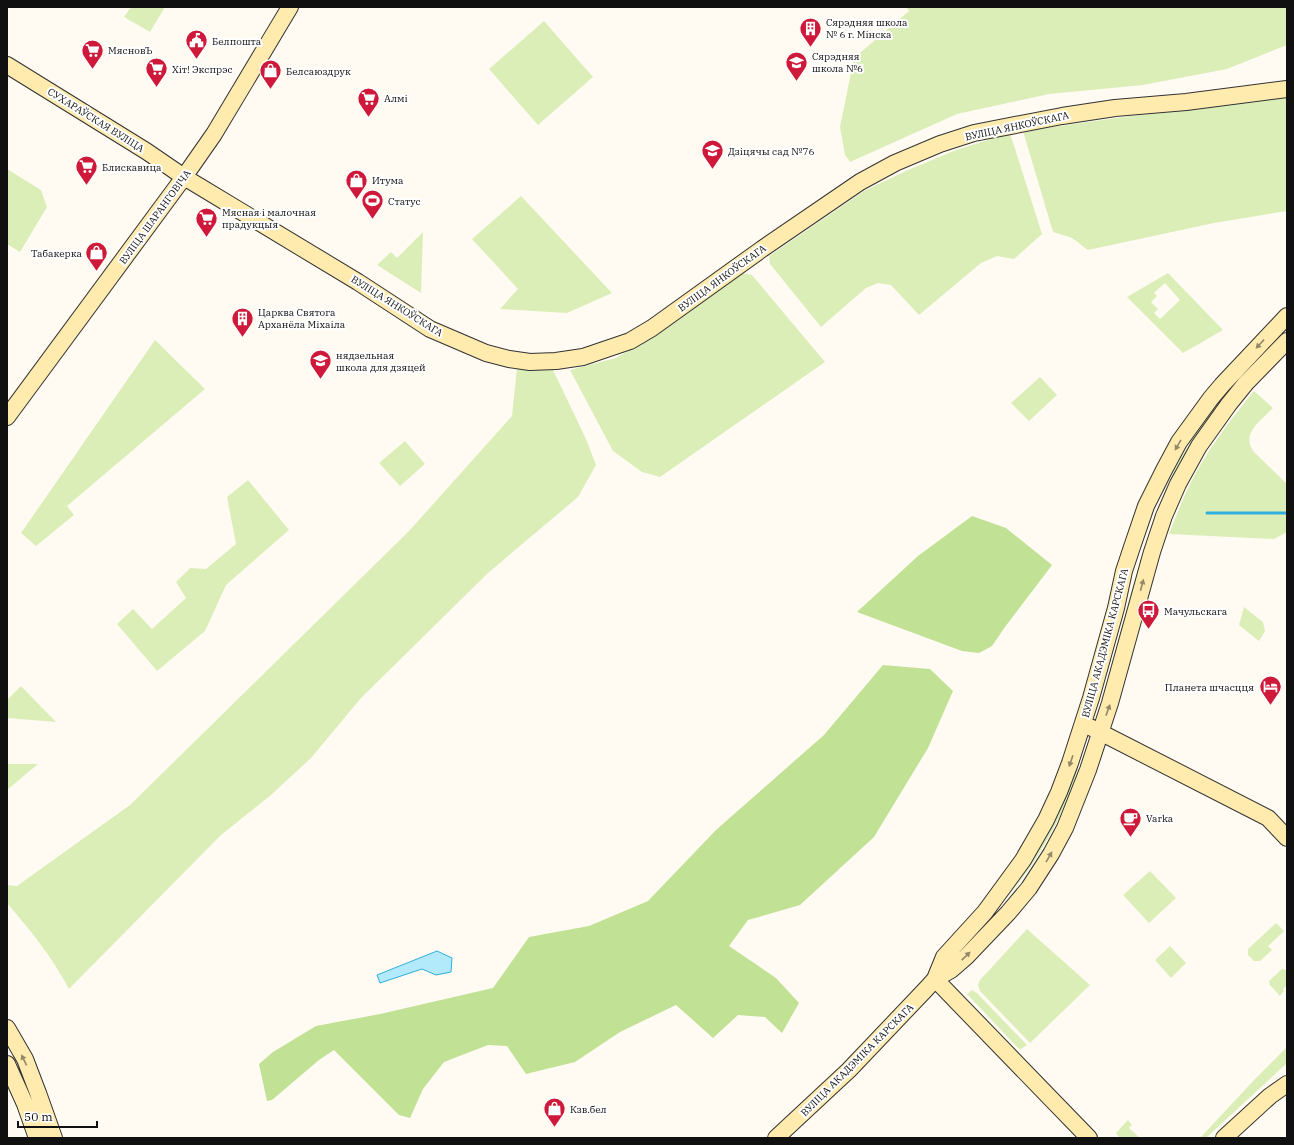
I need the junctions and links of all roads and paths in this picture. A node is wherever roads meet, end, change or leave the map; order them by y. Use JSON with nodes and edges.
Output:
{"nodes":[{"id":1,"x":290,"y":7,"type":"edge"},
{"id":2,"x":7,"y":65,"type":"edge"},
{"id":3,"x":1287,"y":89,"type":"edge"},
{"id":4,"x":184,"y":177,"type":"junction"},
{"id":5,"x":1287,"y":316,"type":"edge"},
{"id":6,"x":1287,"y":341,"type":"edge"},
{"id":7,"x":7,"y":417,"type":"edge"},
{"id":8,"x":1083,"y":724,"type":"junction"},
{"id":9,"x":1100,"y":732,"type":"junction"},
{"id":10,"x":1287,"y":838,"type":"edge"},
{"id":11,"x":935,"y":979,"type":"junction"},
{"id":12,"x":7,"y":1028,"type":"edge"},
{"id":13,"x":7,"y":1064,"type":"edge"},
{"id":14,"x":1287,"y":1075,"type":"edge"},
{"id":15,"x":1287,"y":1084,"type":"edge"},
{"id":16,"x":1270,"y":1096,"type":"junction"},
{"id":17,"x":37,"y":1138,"type":"edge"},
{"id":18,"x":54,"y":1138,"type":"edge"},
{"id":19,"x":776,"y":1138,"type":"edge"},
{"id":20,"x":1089,"y":1138,"type":"edge"},
{"id":21,"x":1224,"y":1138,"type":"edge"}],
"edges":[{"from":1,"to":4,"type":"main road","name":"ВУЛІЦА ШАРАНГОВІЧА"},
{"from":2,"to":4,"type":"main road","name":"СУХАРАЎСКАЯ ВУЛІЦА"},
{"from":3,"to":4,"type":"main road","name":"ВУЛІЦА ЯНКОЎСКАГА"},
{"from":4,"to":7,"type":"main road","name":"ВУЛІЦА ШАРАНГОВІЧА"},
{"from":5,"to":8,"type":"main road","name":"ВУЛІЦА АКАДЭМІКА КАРСКАГА","one_way":true},
{"from":9,"to":6,"type":"main road","name":"ВУЛІЦА АКАДЭМІКА КАРСКАГА","one_way":true},
{"from":8,"to":9,"type":"main road"},
{"from":8,"to":11,"type":"main road","name":"ВУЛІЦА АКАДЭМІКА КАРСКАГА","one_way":true},
{"from":9,"to":10,"type":"main road"},
{"from":11,"to":9,"type":"main road","name":"ВУЛІЦА АКАДЭМІКА КАРСКАГА","one_way":true},
{"from":11,"to":19,"type":"main road","name":"ВУЛІЦА АКАДЭМІКА КАРСКАГА"},
{"from":11,"to":20,"type":"main road"},
{"from":18,"to":12,"type":"main road","one_way":true},
{"from":13,"to":17,"type":"main road"},
{"from":14,"to":16,"type":"main road"},
{"from":15,"to":16,"type":"main road"},
{"from":16,"to":21,"type":"main road"}]}
